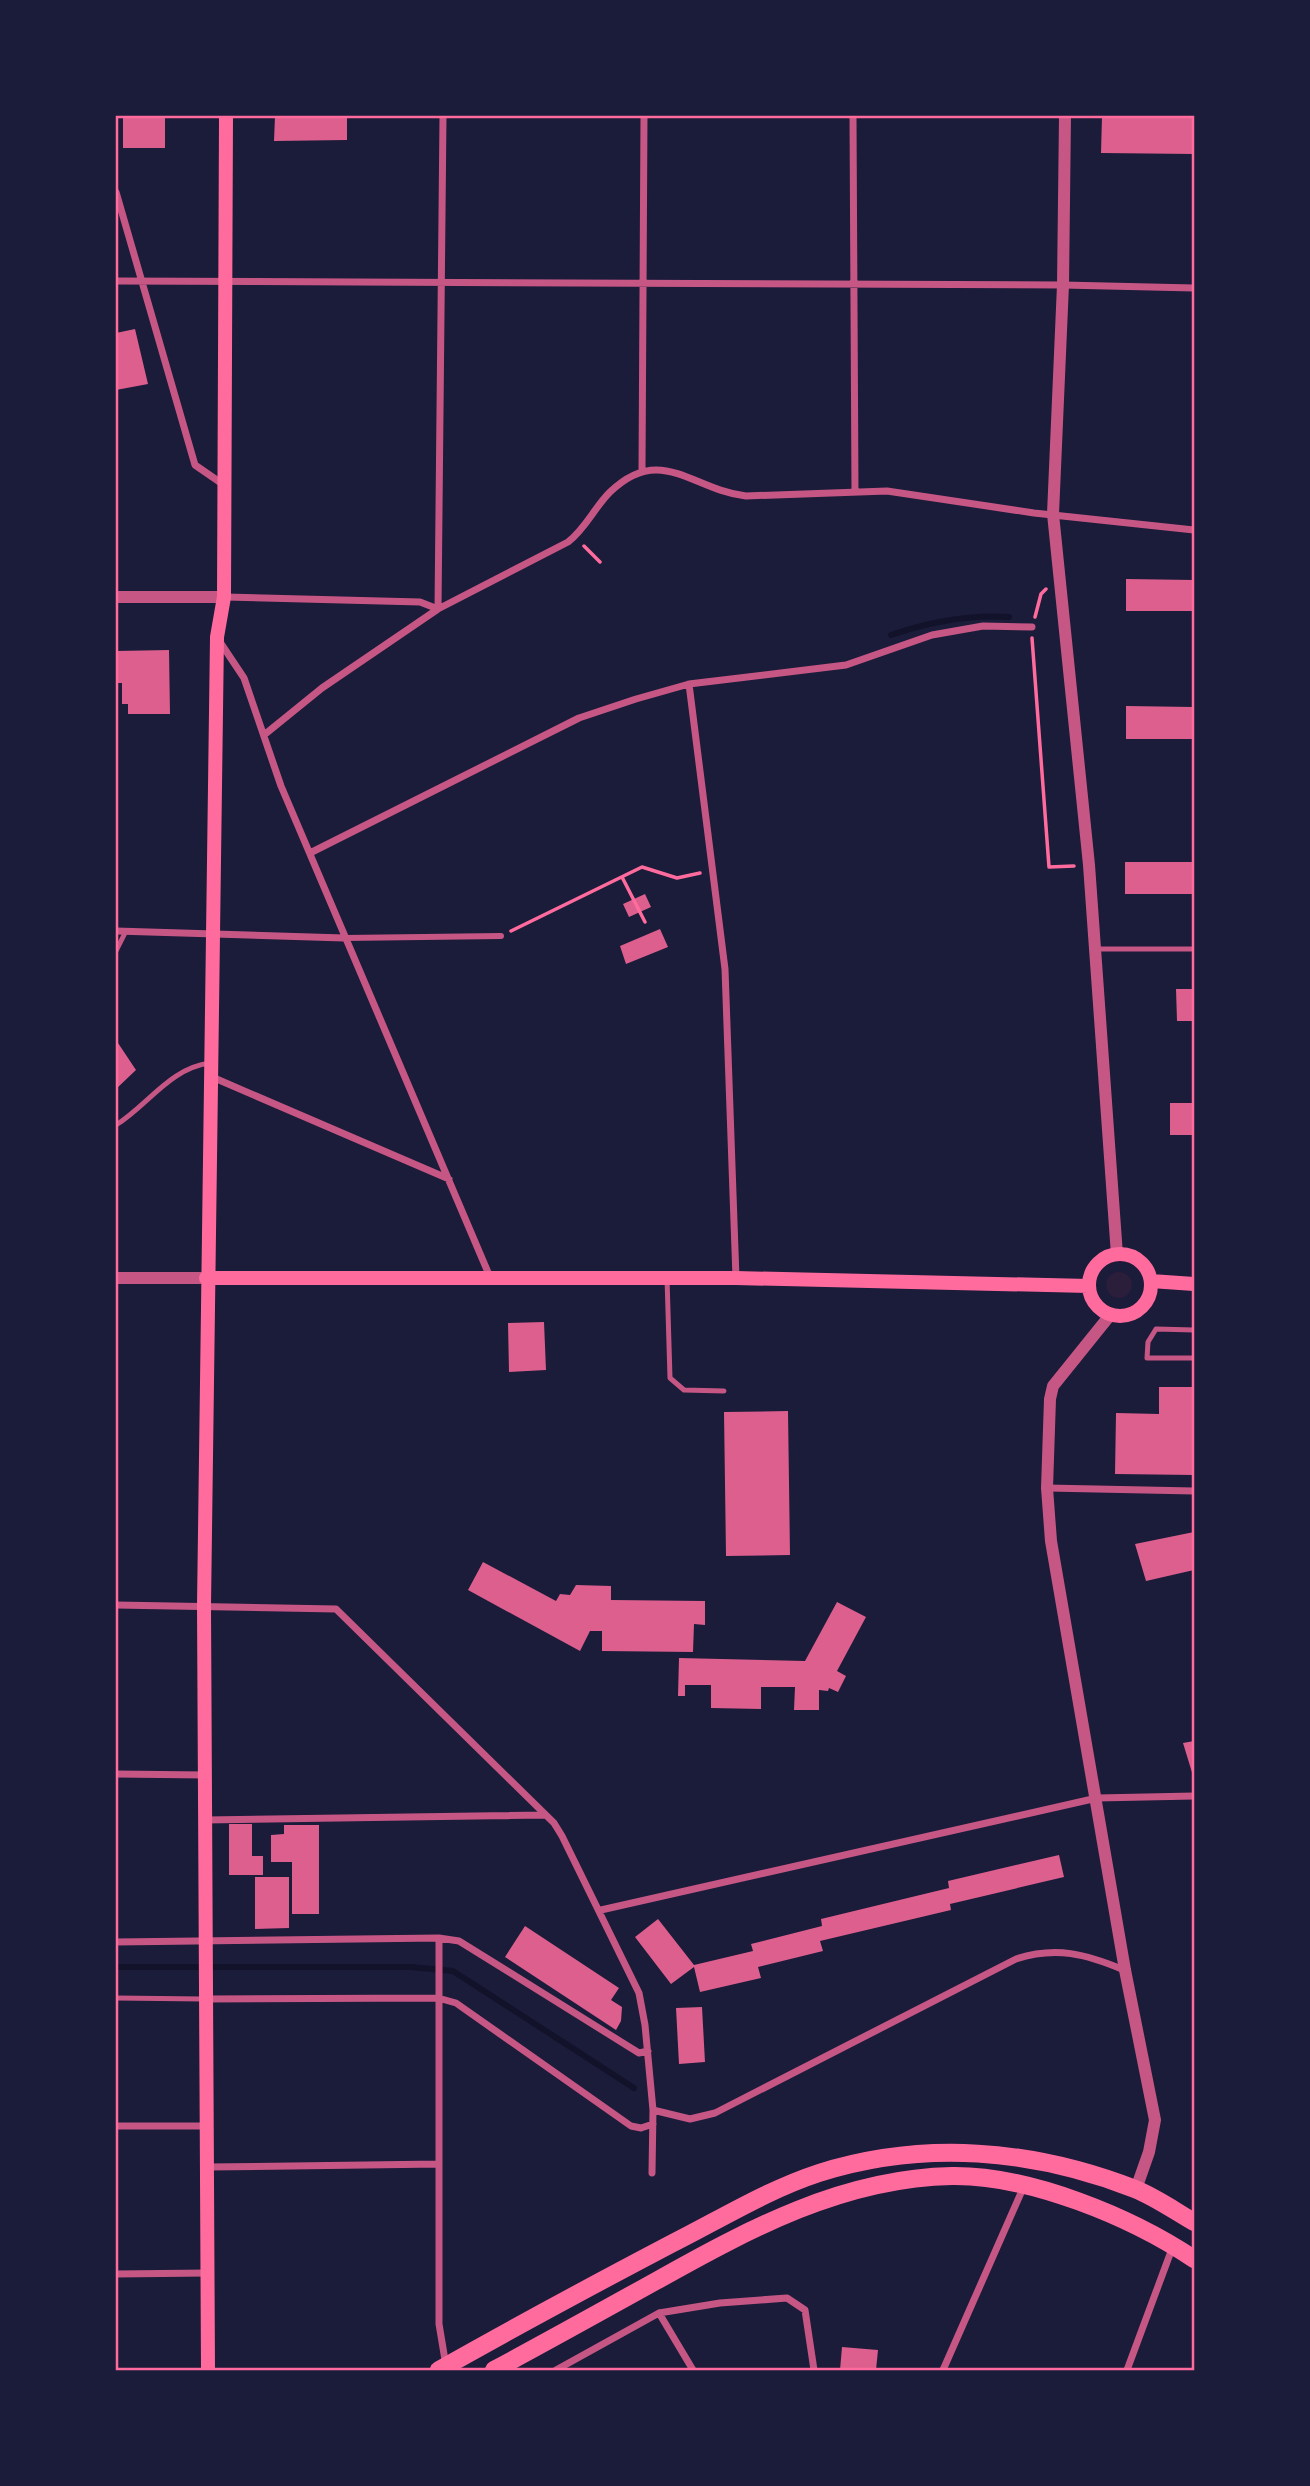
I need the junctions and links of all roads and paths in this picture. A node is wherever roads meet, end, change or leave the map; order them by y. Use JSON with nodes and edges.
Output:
{"nodes":[{"id":1,"x":226,"y":116,"type":"edge"},
{"id":2,"x":443,"y":116,"type":"edge"},
{"id":3,"x":644,"y":116,"type":"edge"},
{"id":4,"x":853,"y":116,"type":"edge"},
{"id":5,"x":1065,"y":116,"type":"edge"},
{"id":6,"x":116,"y":192,"type":"edge"},
{"id":7,"x":116,"y":281,"type":"edge"},
{"id":8,"x":142,"y":281,"type":"junction"},
{"id":9,"x":225,"y":282,"type":"junction"},
{"id":10,"x":442,"y":283,"type":"junction"},
{"id":11,"x":642,"y":284,"type":"junction"},
{"id":12,"x":852,"y":284,"type":"junction"},
{"id":13,"x":1063,"y":285,"type":"junction"},
{"id":14,"x":1195,"y":288,"type":"edge"},
{"id":15,"x":642,"y":470,"type":"junction"},
{"id":16,"x":225,"y":486,"type":"junction"},
{"id":17,"x":855,"y":492,"type":"junction"},
{"id":18,"x":1053,"y":514,"type":"junction"},
{"id":19,"x":1195,"y":530,"type":"edge"},
{"id":20,"x":575,"y":537,"type":"junction"},
{"id":21,"x":600,"y":562,"type":"dead end"},
{"id":22,"x":1058,"y":578,"type":"junction"},
{"id":23,"x":116,"y":597,"type":"edge"},
{"id":24,"x":224,"y":597,"type":"junction"},
{"id":25,"x":438,"y":609,"type":"junction"},
{"id":26,"x":1032,"y":627,"type":"junction"},
{"id":27,"x":217,"y":637,"type":"junction"},
{"id":28,"x":689,"y":684,"type":"junction"},
{"id":29,"x":264,"y":735,"type":"junction"},
{"id":30,"x":310,"y":853,"type":"junction"},
{"id":31,"x":1089,"y":865,"type":"junction"},
{"id":32,"x":712,"y":870,"type":"junction"},
{"id":33,"x":622,"y":877,"type":"junction"},
{"id":34,"x":645,"y":922,"type":"dead end"},
{"id":35,"x":116,"y":931,"type":"edge"},
{"id":36,"x":126,"y":931,"type":"junction"},
{"id":37,"x":213,"y":933,"type":"junction"},
{"id":38,"x":501,"y":936,"type":"joint"},
{"id":39,"x":344,"y":937,"type":"junction"},
{"id":40,"x":1096,"y":949,"type":"junction"},
{"id":41,"x":1195,"y":949,"type":"edge"},
{"id":42,"x":116,"y":951,"type":"edge"},
{"id":43,"x":210,"y":1070,"type":"junction"},
{"id":44,"x":116,"y":1125,"type":"edge"},
{"id":45,"x":449,"y":1179,"type":"junction"},
{"id":46,"x":1117,"y":1255,"type":"junction"},
{"id":47,"x":116,"y":1278,"type":"edge"},
{"id":48,"x":206,"y":1278,"type":"junction"},
{"id":49,"x":491,"y":1278,"type":"junction"},
{"id":50,"x":667,"y":1278,"type":"junction"},
{"id":51,"x":736,"y":1279,"type":"junction"},
{"id":52,"x":1151,"y":1281,"type":"junction"},
{"id":53,"x":1195,"y":1284,"type":"edge"},
{"id":54,"x":1088,"y":1286,"type":"junction"},
{"id":55,"x":1111,"y":1314,"type":"junction"},
{"id":56,"x":1195,"y":1330,"type":"edge"},
{"id":57,"x":1195,"y":1358,"type":"edge"},
{"id":58,"x":724,"y":1391,"type":"dead end"},
{"id":59,"x":1047,"y":1488,"type":"junction"},
{"id":60,"x":1195,"y":1491,"type":"edge"},
{"id":61,"x":116,"y":1605,"type":"edge"},
{"id":62,"x":204,"y":1606,"type":"junction"},
{"id":63,"x":116,"y":1774,"type":"edge"},
{"id":64,"x":205,"y":1774,"type":"junction"},
{"id":65,"x":1195,"y":1796,"type":"edge"},
{"id":66,"x":1097,"y":1798,"type":"junction"},
{"id":67,"x":545,"y":1815,"type":"junction"},
{"id":68,"x":205,"y":1821,"type":"junction"},
{"id":69,"x":601,"y":1910,"type":"junction"},
{"id":70,"x":439,"y":1938,"type":"junction"},
{"id":71,"x":116,"y":1942,"type":"edge"},
{"id":72,"x":207,"y":1947,"type":"junction"},
{"id":73,"x":1125,"y":1970,"type":"junction"},
{"id":74,"x":207,"y":1996,"type":"junction"},
{"id":75,"x":116,"y":1998,"type":"edge"},
{"id":76,"x":438,"y":1998,"type":"junction"},
{"id":77,"x":648,"y":2051,"type":"junction"},
{"id":78,"x":653,"y":2110,"type":"junction"},
{"id":79,"x":653,"y":2124,"type":"junction"},
{"id":80,"x":116,"y":2126,"type":"edge"},
{"id":81,"x":209,"y":2126,"type":"junction"},
{"id":82,"x":439,"y":2164,"type":"junction"},
{"id":83,"x":208,"y":2167,"type":"junction"},
{"id":84,"x":652,"y":2173,"type":"dead end"},
{"id":85,"x":1024,"y":2186,"type":"junction"},
{"id":86,"x":1136,"y":2189,"type":"junction"},
{"id":87,"x":1195,"y":2222,"type":"edge"},
{"id":88,"x":1173,"y":2245,"type":"junction"},
{"id":89,"x":1195,"y":2259,"type":"edge"},
{"id":90,"x":207,"y":2273,"type":"junction"},
{"id":91,"x":116,"y":2274,"type":"edge"},
{"id":92,"x":659,"y":2313,"type":"junction"},
{"id":93,"x":443,"y":2369,"type":"edge"},
{"id":94,"x":208,"y":2371,"type":"edge"},
{"id":95,"x":494,"y":2371,"type":"edge"},
{"id":96,"x":556,"y":2371,"type":"edge"},
{"id":97,"x":694,"y":2371,"type":"edge"},
{"id":98,"x":814,"y":2371,"type":"edge"},
{"id":99,"x":943,"y":2371,"type":"edge"},
{"id":100,"x":1127,"y":2371,"type":"edge"}],
"edges":[{"from":1,"to":9,"type":"main road"},
{"from":2,"to":10,"type":"street"},
{"from":3,"to":11,"type":"street"},
{"from":4,"to":12,"type":"street"},
{"from":5,"to":13,"type":"street"},
{"from":6,"to":8,"type":"street"},
{"from":7,"to":8,"type":"street"},
{"from":8,"to":9,"type":"street"},
{"from":8,"to":16,"type":"street"},
{"from":9,"to":10,"type":"street"},
{"from":9,"to":16,"type":"main road"},
{"from":10,"to":11,"type":"street"},
{"from":10,"to":25,"type":"street"},
{"from":11,"to":12,"type":"street"},
{"from":11,"to":15,"type":"street"},
{"from":12,"to":13,"type":"street"},
{"from":12,"to":17,"type":"street"},
{"from":13,"to":14,"type":"street"},
{"from":13,"to":18,"type":"street"},
{"from":15,"to":17,"type":"street"},
{"from":15,"to":20,"type":"street"},
{"from":16,"to":24,"type":"main road"},
{"from":17,"to":18,"type":"street"},
{"from":18,"to":19,"type":"street"},
{"from":18,"to":22,"type":"street"},
{"from":20,"to":21,"type":"path"},
{"from":20,"to":25,"type":"street"},
{"from":22,"to":26,"type":"path"},
{"from":22,"to":31,"type":"street"},
{"from":23,"to":24,"type":"street"},
{"from":24,"to":25,"type":"street"},
{"from":24,"to":27,"type":"main road"},
{"from":25,"to":29,"type":"street"},
{"from":26,"to":28,"type":"street"},
{"from":26,"to":31,"type":"path"},
{"from":27,"to":29,"type":"street"},
{"from":27,"to":37,"type":"main road"},
{"from":28,"to":30,"type":"street"},
{"from":28,"to":32,"type":"street"},
{"from":29,"to":30,"type":"street"},
{"from":30,"to":39,"type":"street"},
{"from":31,"to":40,"type":"street"},
{"from":32,"to":33,"type":"path"},
{"from":32,"to":51,"type":"street"},
{"from":33,"to":34,"type":"path"},
{"from":33,"to":38,"type":"path"},
{"from":35,"to":36,"type":"street"},
{"from":36,"to":37,"type":"street"},
{"from":36,"to":42,"type":"lane"},
{"from":37,"to":39,"type":"street"},
{"from":37,"to":43,"type":"main road"},
{"from":38,"to":39,"type":"street"},
{"from":39,"to":45,"type":"street"},
{"from":40,"to":41,"type":"lane"},
{"from":40,"to":46,"type":"street"},
{"from":43,"to":44,"type":"lane"},
{"from":43,"to":45,"type":"street"},
{"from":43,"to":48,"type":"main road"},
{"from":45,"to":49,"type":"street"},
{"from":46,"to":52,"type":"main road"},
{"from":46,"to":54,"type":"main road"},
{"from":47,"to":48,"type":"street"},
{"from":48,"to":49,"type":"main road"},
{"from":48,"to":62,"type":"main road"},
{"from":49,"to":50,"type":"main road"},
{"from":50,"to":51,"type":"main road"},
{"from":50,"to":58,"type":"lane"},
{"from":51,"to":54,"type":"main road"},
{"from":52,"to":53,"type":"main road"},
{"from":52,"to":55,"type":"main road"},
{"from":54,"to":55,"type":"main road"},
{"from":55,"to":59,"type":"street"},
{"from":56,"to":57,"type":"lane"},
{"from":59,"to":60,"type":"street"},
{"from":59,"to":66,"type":"street"},
{"from":61,"to":62,"type":"street"},
{"from":62,"to":64,"type":"main road"},
{"from":62,"to":67,"type":"street"},
{"from":63,"to":64,"type":"street"},
{"from":64,"to":68,"type":"main road"},
{"from":65,"to":66,"type":"street"},
{"from":66,"to":69,"type":"street"},
{"from":66,"to":73,"type":"street"},
{"from":67,"to":68,"type":"street"},
{"from":67,"to":69,"type":"street"},
{"from":68,"to":72,"type":"main road"},
{"from":69,"to":77,"type":"street"},
{"from":70,"to":72,"type":"street"},
{"from":70,"to":76,"type":"street"},
{"from":70,"to":77,"type":"street"},
{"from":71,"to":72,"type":"street"},
{"from":72,"to":74,"type":"main road"},
{"from":73,"to":78,"type":"street"},
{"from":73,"to":86,"type":"street"},
{"from":74,"to":75,"type":"lane"},
{"from":74,"to":76,"type":"street"},
{"from":74,"to":81,"type":"main road"},
{"from":76,"to":79,"type":"street"},
{"from":76,"to":82,"type":"street"},
{"from":77,"to":78,"type":"street"},
{"from":78,"to":79,"type":"street"},
{"from":79,"to":84,"type":"street"},
{"from":80,"to":81,"type":"street"},
{"from":81,"to":83,"type":"main road"},
{"from":82,"to":83,"type":"street"},
{"from":82,"to":93,"type":"street"},
{"from":83,"to":90,"type":"main road"},
{"from":85,"to":88,"type":"main road"},
{"from":85,"to":95,"type":"main road"},
{"from":85,"to":99,"type":"street"},
{"from":86,"to":87,"type":"main road"},
{"from":86,"to":93,"type":"main road"},
{"from":88,"to":89,"type":"main road"},
{"from":88,"to":100,"type":"street"},
{"from":90,"to":91,"type":"street"},
{"from":90,"to":94,"type":"main road"},
{"from":92,"to":96,"type":"street"},
{"from":92,"to":97,"type":"street"},
{"from":92,"to":98,"type":"street"}]}
